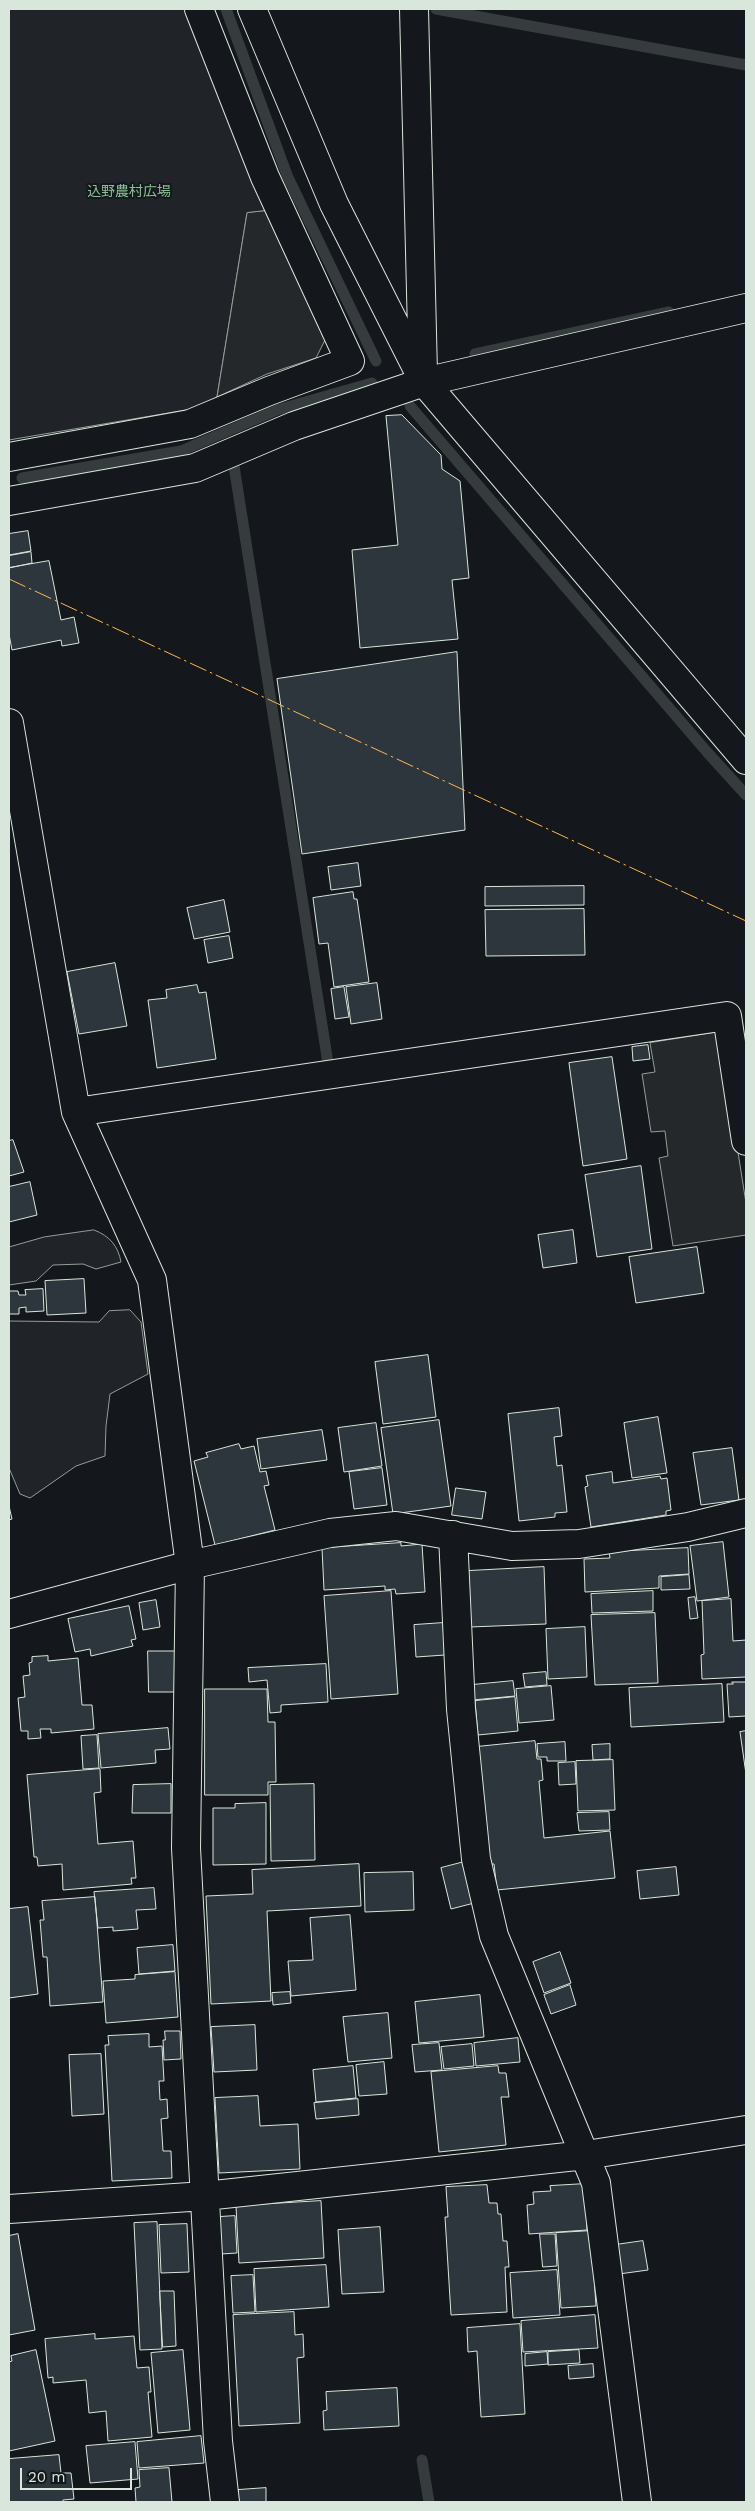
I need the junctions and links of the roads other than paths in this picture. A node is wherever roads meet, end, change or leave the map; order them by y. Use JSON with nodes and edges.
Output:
{"nodes":[{"id":1,"x":199,"y":9,"type":"edge"},
{"id":2,"x":252,"y":9,"type":"edge"},
{"id":3,"x":414,"y":9,"type":"edge"},
{"id":4,"x":746,"y":308,"type":"edge"},
{"id":5,"x":424,"y":382,"type":"junction"},
{"id":6,"x":9,"y":457,"type":"edge"},
{"id":7,"x":9,"y":502,"type":"edge"},
{"id":8,"x":9,"y":723,"type":"edge"},
{"id":9,"x":746,"y":760,"type":"edge"},
{"id":10,"x":76,"y":1112,"type":"junction"},
{"id":11,"x":746,"y":1141,"type":"edge"},
{"id":12,"x":746,"y":1513,"type":"edge"},
{"id":13,"x":453,"y":1535,"type":"junction"},
{"id":14,"x":190,"y":1565,"type":"junction"},
{"id":15,"x":9,"y":1614,"type":"edge"},
{"id":16,"x":746,"y":2130,"type":"edge"},
{"id":17,"x":586,"y":2155,"type":"junction"},
{"id":18,"x":205,"y":2196,"type":"junction"},
{"id":19,"x":9,"y":2209,"type":"edge"},
{"id":20,"x":225,"y":2502,"type":"edge"},
{"id":21,"x":637,"y":2502,"type":"edge"}],
"edges":[{"from":1,"to":6,"type":"street"},
{"from":2,"to":5,"type":"street"},
{"from":3,"to":5,"type":"street"},
{"from":4,"to":5,"type":"street"},
{"from":5,"to":7,"type":"street"},
{"from":5,"to":9,"type":"street"},
{"from":8,"to":10,"type":"street"},
{"from":10,"to":11,"type":"street"},
{"from":10,"to":14,"type":"street"},
{"from":12,"to":13,"type":"street"},
{"from":13,"to":14,"type":"street"},
{"from":13,"to":17,"type":"street"},
{"from":14,"to":15,"type":"street"},
{"from":14,"to":18,"type":"street"},
{"from":16,"to":17,"type":"street"},
{"from":17,"to":18,"type":"street"},
{"from":17,"to":21,"type":"street"},
{"from":18,"to":19,"type":"street"},
{"from":18,"to":20,"type":"street"}]}
